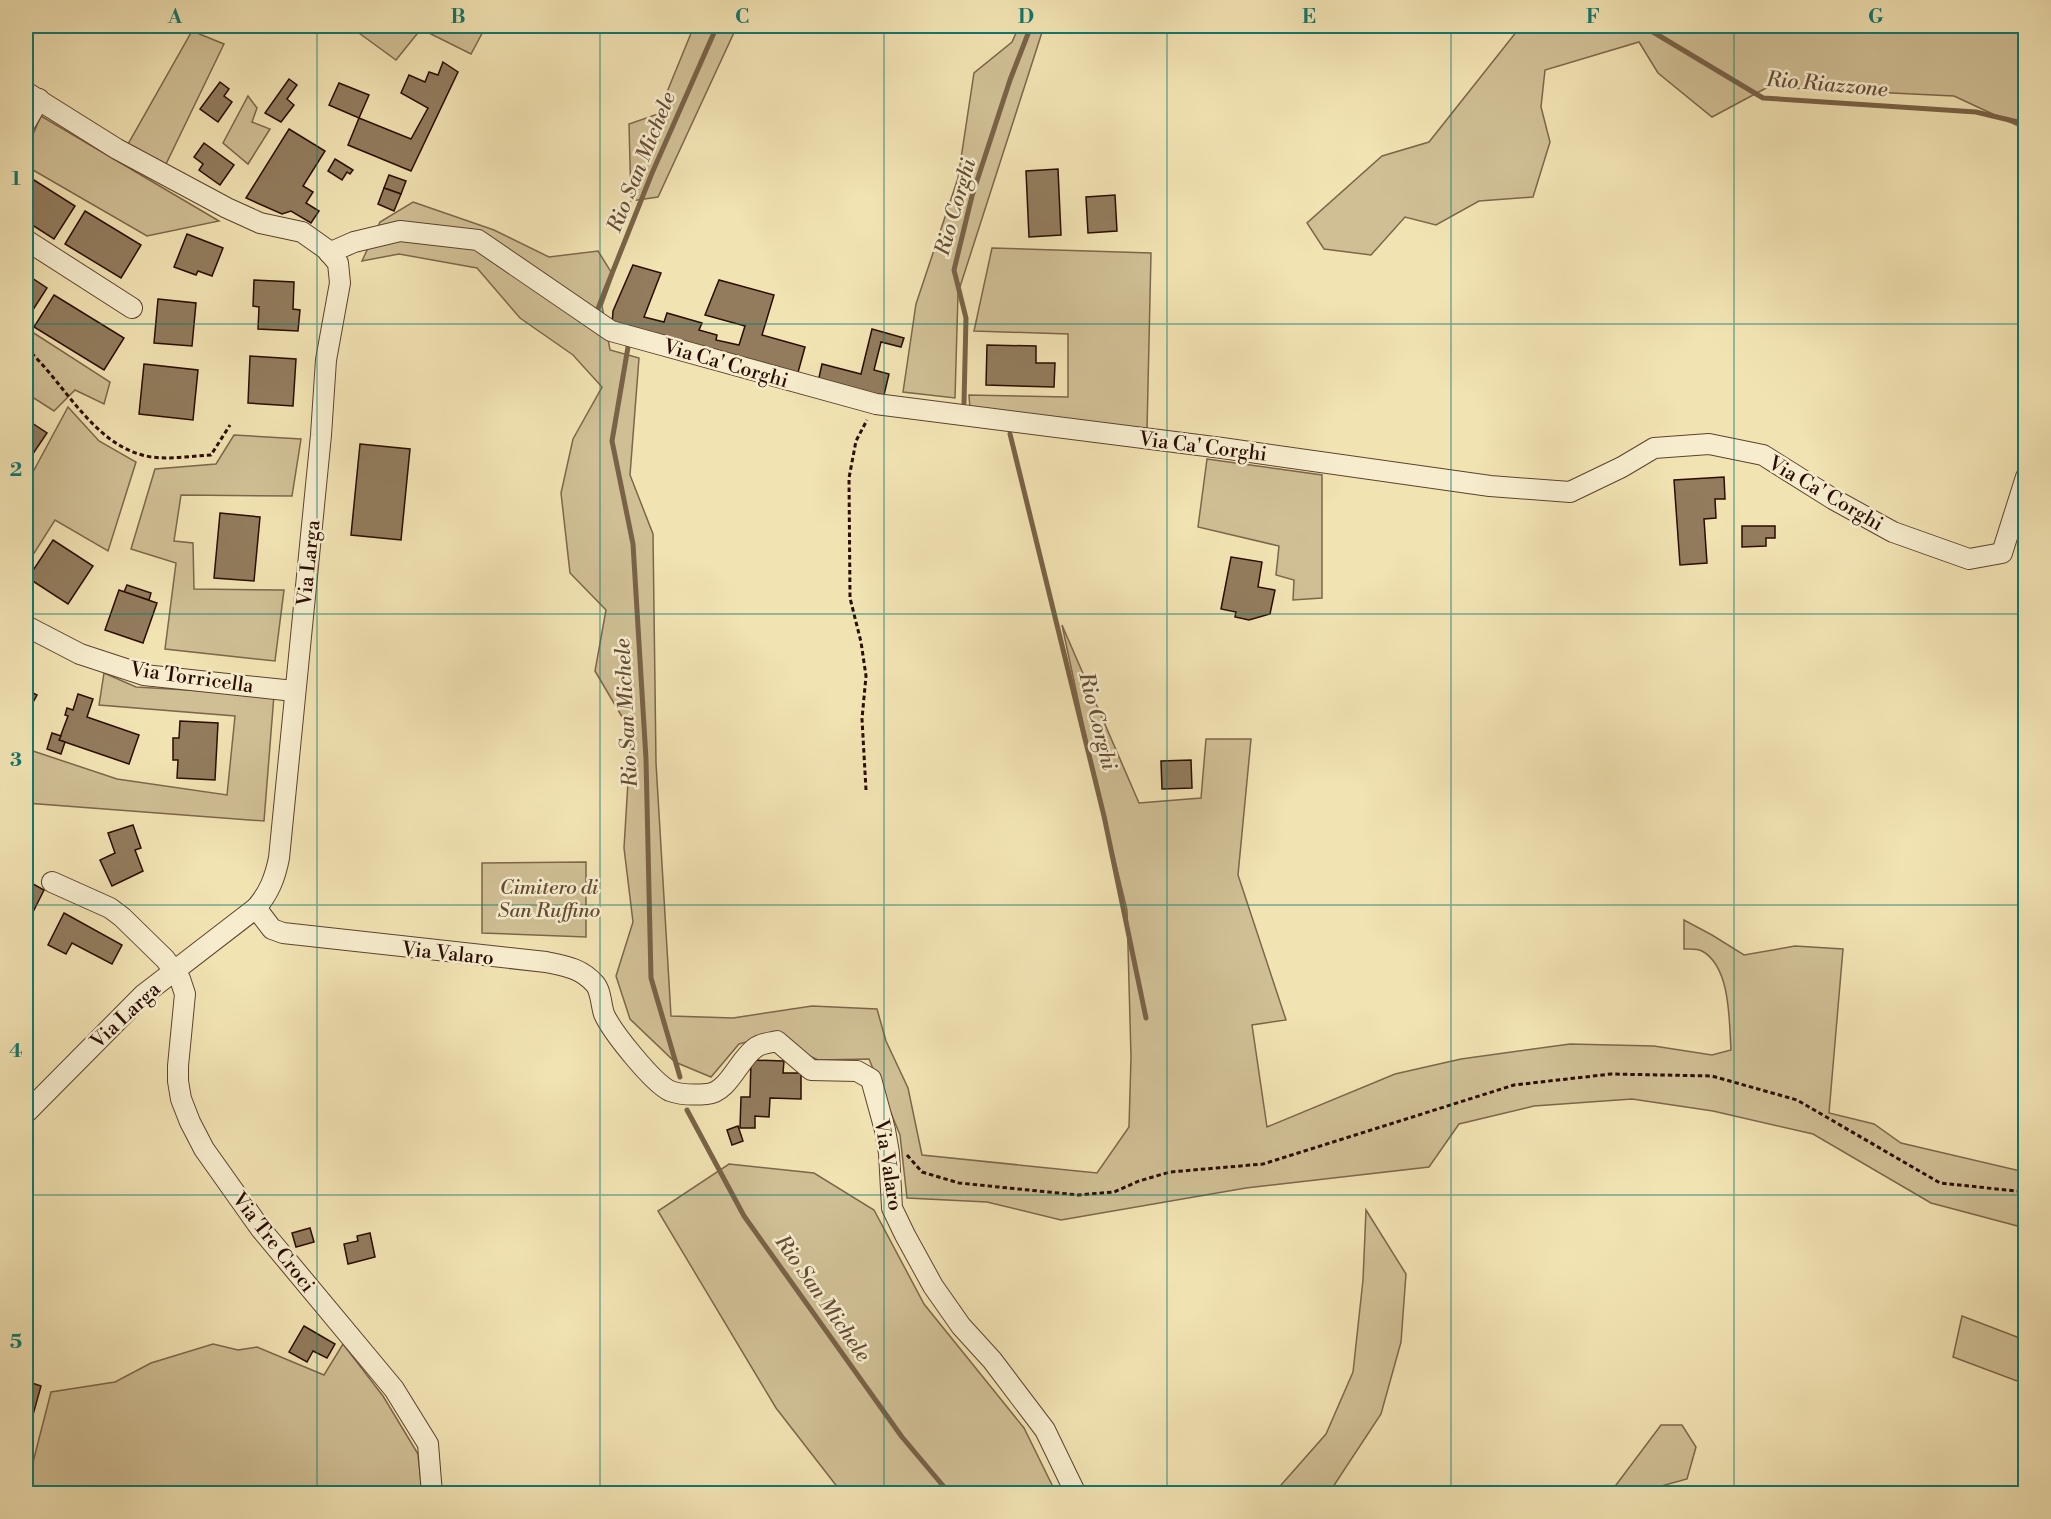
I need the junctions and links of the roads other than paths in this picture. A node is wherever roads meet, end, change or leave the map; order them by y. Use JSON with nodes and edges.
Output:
{"nodes":[{"id":1,"x":32,"y":96,"type":"edge"},
{"id":2,"x":26,"y":122,"type":"edge"},
{"id":3,"x":26,"y":240,"type":"edge"},
{"id":4,"x":329,"y":253,"type":"junction"},
{"id":5,"x":132,"y":308,"type":"dead end"},
{"id":6,"x":2025,"y":477,"type":"edge"},
{"id":7,"x":26,"y":626,"type":"edge"},
{"id":8,"x":294,"y":691,"type":"junction"},
{"id":9,"x":52,"y":882,"type":"dead end"},
{"id":10,"x":256,"y":908,"type":"junction"},
{"id":11,"x":172,"y":971,"type":"junction"},
{"id":12,"x":26,"y":1113,"type":"edge"},
{"id":13,"x":432,"y":1494,"type":"edge"},
{"id":14,"x":1076,"y":1494,"type":"edge"}],
"edges":[{"from":1,"to":2,"type":"street"},
{"from":1,"to":4,"type":"street"},
{"from":3,"to":5,"type":"street"},
{"from":4,"to":6,"type":"street","name":"Via Ca' Corghi"},
{"from":4,"to":8,"type":"street","name":"Via Larga"},
{"from":7,"to":8,"type":"street","name":"Via Torricella"},
{"from":8,"to":10,"type":"street","name":"Via Larga"},
{"from":9,"to":11,"type":"street","name":"Via Tre Croci"},
{"from":10,"to":11,"type":"street","name":"Via Larga"},
{"from":10,"to":14,"type":"street","name":"Via Valaro"},
{"from":11,"to":12,"type":"street","name":"Via Larga"},
{"from":11,"to":13,"type":"street","name":"Via Tre Croci"}]}
